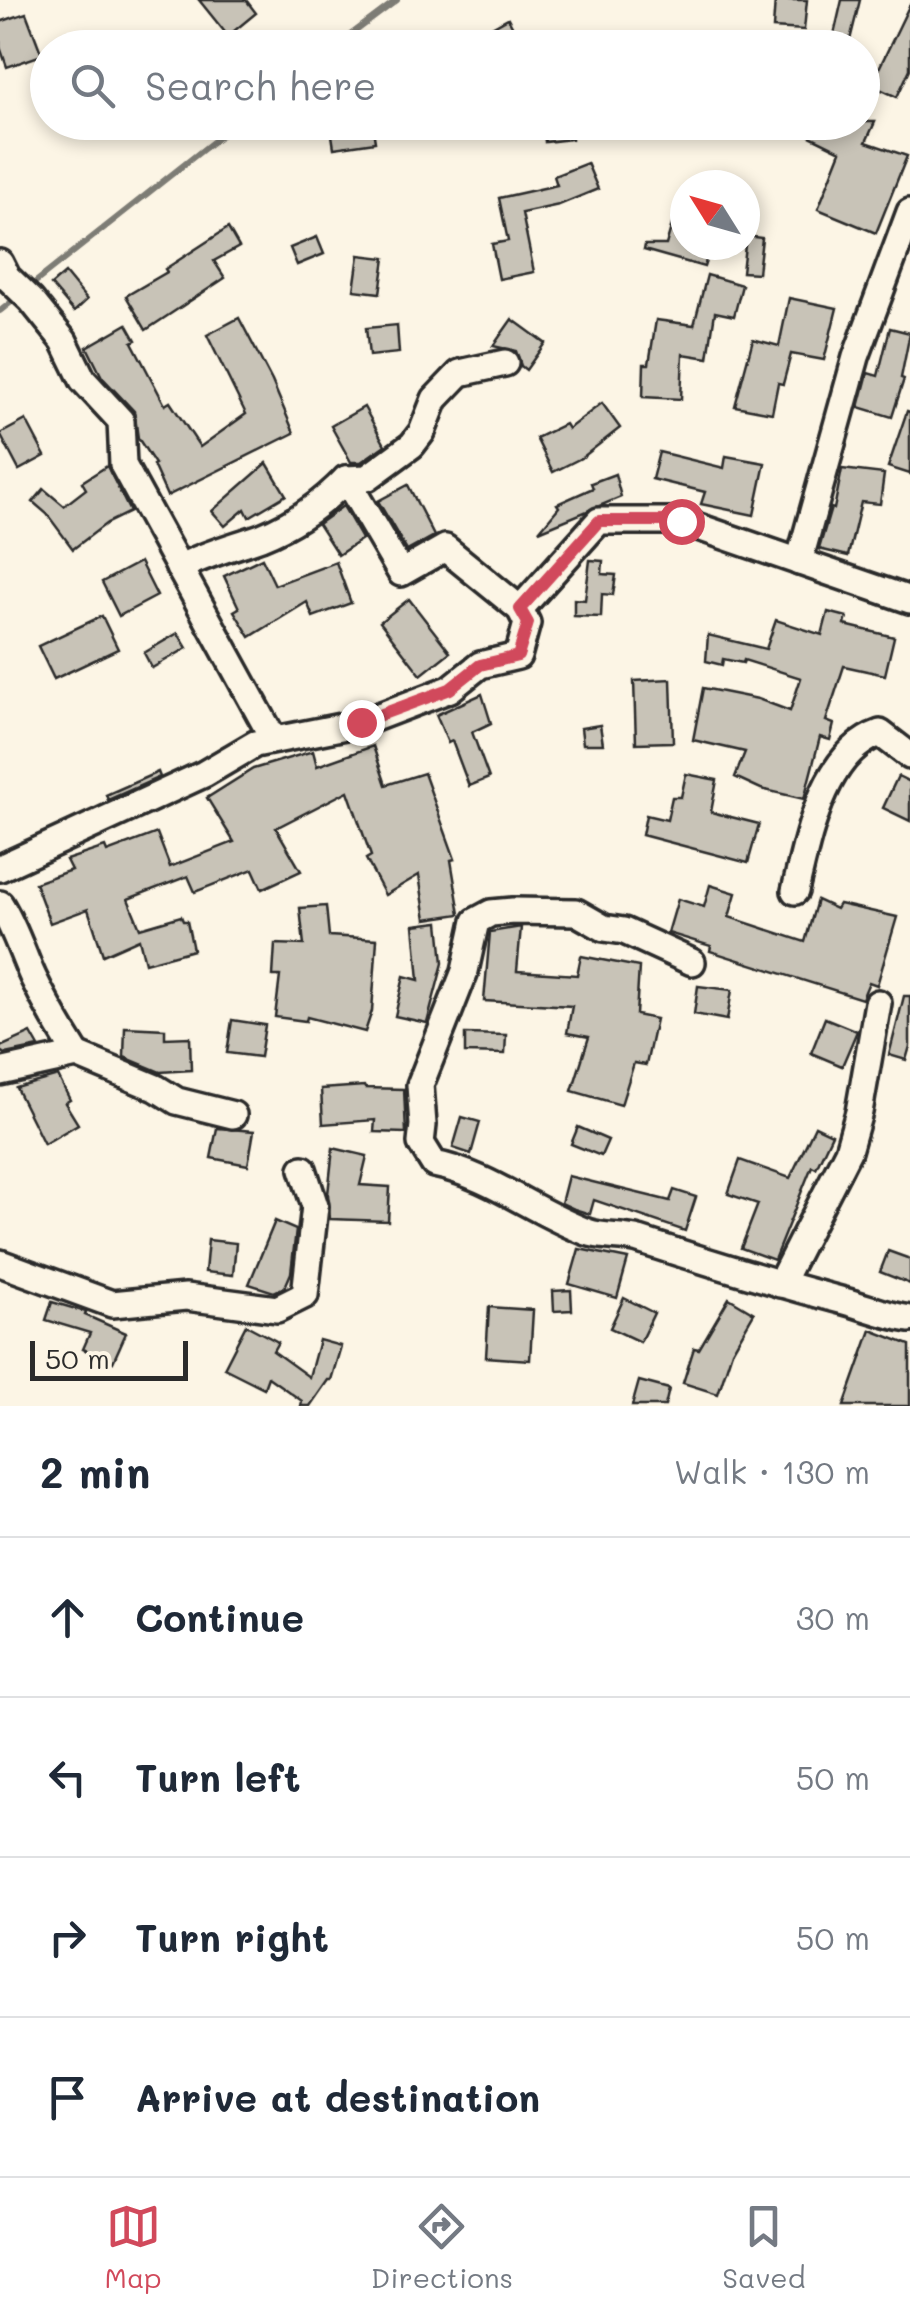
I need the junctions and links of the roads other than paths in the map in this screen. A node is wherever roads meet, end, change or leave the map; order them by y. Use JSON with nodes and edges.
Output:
{"nodes":[{"id":1,"x":910,"y":212,"type":"edge"},
{"id":2,"x":0,"y":263,"type":"edge"},
{"id":3,"x":505,"y":363,"type":"dead end"},
{"id":4,"x":346,"y":480,"type":"junction"},
{"id":5,"x":798,"y":562,"type":"junction"},
{"id":6,"x":179,"y":568,"type":"junction"},
{"id":7,"x":910,"y":600,"type":"edge"},
{"id":8,"x":520,"y":609,"type":"junction"},
{"id":9,"x":274,"y":740,"type":"junction"},
{"id":10,"x":910,"y":756,"type":"edge"},
{"id":11,"x":0,"y":868,"type":"edge"},
{"id":12,"x":795,"y":890,"type":"dead end"},
{"id":13,"x":0,"y":904,"type":"edge"},
{"id":14,"x":692,"y":962,"type":"dead end"},
{"id":15,"x":878,"y":1002,"type":"dead end"},
{"id":16,"x":77,"y":1055,"type":"junction"},
{"id":17,"x":0,"y":1072,"type":"edge"},
{"id":18,"x":233,"y":1115,"type":"dead end"},
{"id":19,"x":303,"y":1169,"type":"dead end"},
{"id":20,"x":0,"y":1262,"type":"edge"},
{"id":21,"x":780,"y":1284,"type":"junction"},
{"id":22,"x":910,"y":1318,"type":"edge"}],
"edges":[{"from":1,"to":5,"type":"street"},
{"from":2,"to":6,"type":"street"},
{"from":3,"to":4,"type":"street"},
{"from":4,"to":6,"type":"street"},
{"from":4,"to":8,"type":"street"},
{"from":5,"to":7,"type":"street"},
{"from":5,"to":8,"type":"street"},
{"from":6,"to":9,"type":"street"},
{"from":8,"to":9,"type":"street"},
{"from":9,"to":11,"type":"street"},
{"from":10,"to":12,"type":"street"},
{"from":13,"to":16,"type":"street"},
{"from":14,"to":21,"type":"street"},
{"from":15,"to":21,"type":"street"},
{"from":16,"to":17,"type":"street"},
{"from":16,"to":18,"type":"street"},
{"from":19,"to":20,"type":"street"},
{"from":21,"to":22,"type":"street"}]}
